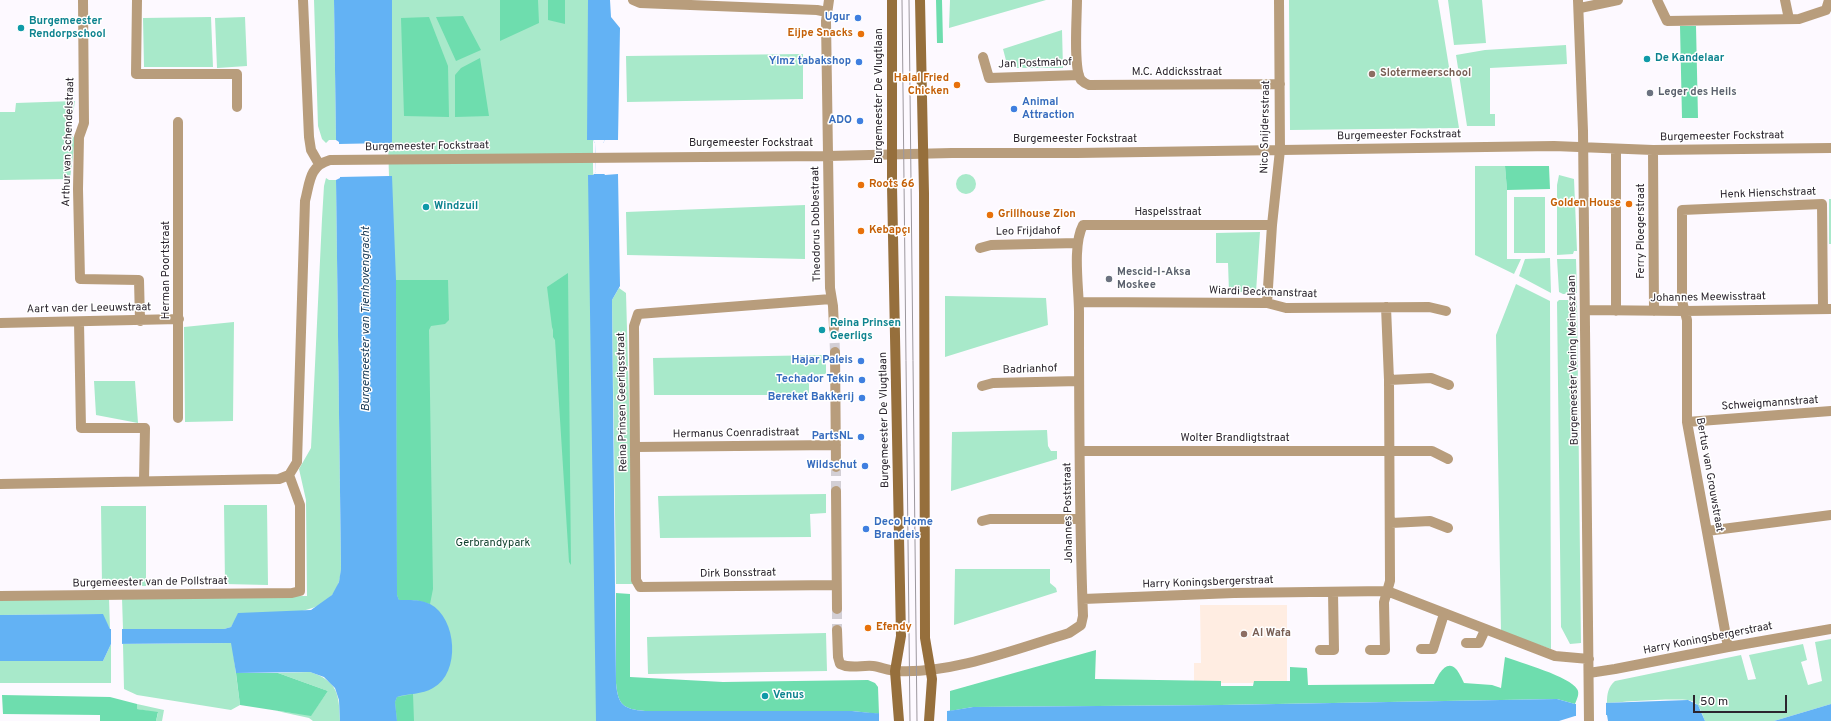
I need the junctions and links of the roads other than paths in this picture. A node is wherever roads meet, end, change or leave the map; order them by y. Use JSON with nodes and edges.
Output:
{"nodes":[{"id":1,"x":83,"y":0,"type":"edge"},
{"id":2,"x":137,"y":0,"type":"edge"},
{"id":3,"x":304,"y":0,"type":"edge"},
{"id":4,"x":829,"y":0,"type":"edge"},
{"id":5,"x":892,"y":0,"type":"edge"},
{"id":6,"x":920,"y":0,"type":"edge"},
{"id":7,"x":1078,"y":0,"type":"edge"},
{"id":8,"x":1279,"y":0,"type":"edge"},
{"id":9,"x":1618,"y":0,"type":"edge"},
{"id":10,"x":1656,"y":0,"type":"edge"},
{"id":11,"x":1784,"y":0,"type":"edge"},
{"id":12,"x":1829,"y":0,"type":"edge"},
{"id":13,"x":637,"y":1,"type":"edge"},
{"id":14,"x":1579,"y":4,"type":"edge"},
{"id":15,"x":827,"y":12,"type":"junction"},
{"id":16,"x":1790,"y":19,"type":"junction"},
{"id":17,"x":983,"y":57,"type":"dead end"},
{"id":18,"x":1079,"y":75,"type":"junction"},
{"id":19,"x":1280,"y":84,"type":"junction"},
{"id":20,"x":237,"y":107,"type":"dead end"},
{"id":21,"x":178,"y":122,"type":"dead end"},
{"id":22,"x":1582,"y":148,"type":"junction"},
{"id":23,"x":1831,"y":148,"type":"edge"},
{"id":24,"x":1616,"y":149,"type":"junction"},
{"id":25,"x":1280,"y":150,"type":"junction"},
{"id":26,"x":1653,"y":150,"type":"junction"},
{"id":27,"x":923,"y":153,"type":"junction"},
{"id":28,"x":892,"y":154,"type":"junction"},
{"id":29,"x":828,"y":156,"type":"junction"},
{"id":30,"x":319,"y":164,"type":"junction"},
{"id":31,"x":1682,"y":210,"type":"joint"},
{"id":32,"x":1272,"y":225,"type":"junction"},
{"id":33,"x":1077,"y":243,"type":"junction"},
{"id":34,"x":980,"y":248,"type":"dead end"},
{"id":35,"x":831,"y":299,"type":"junction"},
{"id":36,"x":1079,"y":302,"type":"junction"},
{"id":37,"x":1267,"y":303,"type":"junction"},
{"id":38,"x":1386,"y":307,"type":"junction"},
{"id":39,"x":1827,"y":308,"type":"edge"},
{"id":40,"x":1585,"y":310,"type":"junction"},
{"id":41,"x":1446,"y":311,"type":"dead end"},
{"id":42,"x":1616,"y":311,"type":"junction"},
{"id":43,"x":1654,"y":311,"type":"junction"},
{"id":44,"x":1685,"y":311,"type":"junction"},
{"id":45,"x":179,"y":319,"type":"junction"},
{"id":46,"x":140,"y":321,"type":"junction"},
{"id":47,"x":78,"y":322,"type":"junction"},
{"id":48,"x":0,"y":323,"type":"edge"},
{"id":49,"x":834,"y":328,"type":"tunnel mouth"},
{"id":50,"x":835,"y":352,"type":"tunnel mouth"},
{"id":51,"x":1389,"y":380,"type":"junction"},
{"id":52,"x":1079,"y":381,"type":"junction"},
{"id":53,"x":1449,"y":385,"type":"dead end"},
{"id":54,"x":982,"y":386,"type":"dead end"},
{"id":55,"x":1831,"y":411,"type":"edge"},
{"id":56,"x":178,"y":418,"type":"dead end"},
{"id":57,"x":1687,"y":422,"type":"junction"},
{"id":58,"x":836,"y":445,"type":"junction"},
{"id":59,"x":636,"y":447,"type":"junction"},
{"id":60,"x":1080,"y":451,"type":"junction"},
{"id":61,"x":1389,"y":451,"type":"junction"},
{"id":62,"x":1448,"y":459,"type":"dead end"},
{"id":63,"x":836,"y":467,"type":"tunnel mouth"},
{"id":64,"x":289,"y":475,"type":"junction"},
{"id":65,"x":144,"y":481,"type":"junction"},
{"id":66,"x":0,"y":484,"type":"edge"},
{"id":67,"x":836,"y":491,"type":"tunnel mouth"},
{"id":68,"x":1831,"y":515,"type":"edge"},
{"id":69,"x":1080,"y":519,"type":"junction"},
{"id":70,"x":982,"y":521,"type":"dead end"},
{"id":71,"x":1391,"y":523,"type":"junction"},
{"id":72,"x":1448,"y":528,"type":"dead end"},
{"id":73,"x":1707,"y":531,"type":"junction"},
{"id":74,"x":836,"y":585,"type":"junction"},
{"id":75,"x":640,"y":587,"type":"joint"},
{"id":76,"x":1387,"y":591,"type":"junction"},
{"id":77,"x":1334,"y":592,"type":"junction"},
{"id":78,"x":0,"y":596,"type":"edge"},
{"id":79,"x":1083,"y":599,"type":"junction"},
{"id":80,"x":837,"y":609,"type":"tunnel mouth"},
{"id":81,"x":1444,"y":614,"type":"junction"},
{"id":82,"x":1831,"y":629,"type":"edge"},
{"id":83,"x":837,"y":630,"type":"tunnel mouth"},
{"id":84,"x":1485,"y":630,"type":"junction"},
{"id":85,"x":1466,"y":643,"type":"dead end"},
{"id":86,"x":1728,"y":647,"type":"junction"},
{"id":87,"x":1421,"y":649,"type":"dead end"},
{"id":88,"x":1320,"y":650,"type":"dead end"},
{"id":89,"x":1370,"y":650,"type":"dead end"},
{"id":90,"x":1589,"y":659,"type":"junction"},
{"id":91,"x":932,"y":669,"type":"junction"},
{"id":92,"x":895,"y":671,"type":"junction"},
{"id":93,"x":1589,"y":672,"type":"junction"},
{"id":94,"x":899,"y":721,"type":"edge"},
{"id":95,"x":929,"y":721,"type":"edge"},
{"id":96,"x":1589,"y":721,"type":"edge"}],
"edges":[{"from":1,"to":46,"type":"street","name":"Arthur van Schendelstraat"},
{"from":2,"to":20,"type":"street"},
{"from":3,"to":30,"type":"street"},
{"from":4,"to":15,"type":"street","name":"Theodorus Dobbestraat"},
{"from":5,"to":28,"type":"main road","name":"Burgemeester De Vlugtlaan"},
{"from":6,"to":27,"type":"main road"},
{"from":7,"to":18,"type":"street"},
{"from":8,"to":19,"type":"street","name":"Nico Snijdersstraat"},
{"from":9,"to":14,"type":"street"},
{"from":10,"to":16,"type":"street"},
{"from":11,"to":16,"type":"street"},
{"from":12,"to":16,"type":"street"},
{"from":13,"to":15,"type":"street"},
{"from":14,"to":22,"type":"street","name":"Burgemeester Vening Meineszlaan"},
{"from":15,"to":29,"type":"street","name":"Theodorus Dobbestraat"},
{"from":17,"to":18,"type":"street","name":"Jan Postmahof"},
{"from":18,"to":19,"type":"street","name":"M.C. Addicksstraat"},
{"from":19,"to":25,"type":"street","name":"Nico Snijdersstraat"},
{"from":21,"to":45,"type":"street","name":"Herman Poortstraat"},
{"from":22,"to":24,"type":"street","name":"Burgemeester Fockstraat"},
{"from":22,"to":25,"type":"street","name":"Burgemeester Fockstraat"},
{"from":22,"to":40,"type":"street","name":"Burgemeester Vening Meineszlaan"},
{"from":23,"to":26,"type":"street","name":"Burgemeester Fockstraat"},
{"from":24,"to":26,"type":"street","name":"Burgemeester Fockstraat"},
{"from":24,"to":42,"type":"street"},
{"from":25,"to":27,"type":"street","name":"Burgemeester Fockstraat"},
{"from":25,"to":32,"type":"street","name":"Nico Snijdersstraat"},
{"from":26,"to":43,"type":"street","name":"Ferry Ploegerstraat"},
{"from":27,"to":28,"type":"street","name":"Burgemeester Fockstraat"},
{"from":27,"to":91,"type":"main road"},
{"from":28,"to":29,"type":"street","name":"Burgemeester Fockstraat"},
{"from":28,"to":92,"type":"main road","name":"Burgemeester De Vlugtlaan"},
{"from":29,"to":30,"type":"street","name":"Burgemeester Fockstraat"},
{"from":29,"to":35,"type":"street","name":"Theodorus Dobbestraat"},
{"from":30,"to":64,"type":"street"},
{"from":31,"to":39,"type":"street","name":"Henk Hienschstraat"},
{"from":31,"to":44,"type":"street","name":"Bertus van Grouwstraat"},
{"from":32,"to":33,"type":"street","name":"Haspelsstraat"},
{"from":32,"to":37,"type":"street","name":"Nico Snijdersstraat"},
{"from":33,"to":34,"type":"street","name":"Leo Frijdahof"},
{"from":33,"to":36,"type":"street","name":"Johannes Poststraat"},
{"from":35,"to":49,"type":"street","name":"Theodorus Dobbestraat"},
{"from":35,"to":59,"type":"street","name":"Reina Prinsen Geerligsstraat"},
{"from":36,"to":37,"type":"street","name":"Wiardi Beckmanstraat"},
{"from":36,"to":52,"type":"street","name":"Johannes Poststraat"},
{"from":37,"to":38,"type":"street","name":"Wiardi Beckmanstraat"},
{"from":38,"to":41,"type":"street","name":"Wiardi Beckmanstraat"},
{"from":38,"to":51,"type":"street"},
{"from":39,"to":44,"type":"street","name":"Johannes Meewisstraat"},
{"from":40,"to":42,"type":"street","name":"Johannes Meewisstraat"},
{"from":40,"to":90,"type":"street","name":"Burgemeester Vening Meineszlaan"},
{"from":42,"to":43,"type":"street","name":"Johannes Meewisstraat"},
{"from":43,"to":44,"type":"street","name":"Johannes Meewisstraat"},
{"from":44,"to":57,"type":"street","name":"Bertus van Grouwstraat"},
{"from":45,"to":46,"type":"street","name":"Aart van der Leeuwstraat"},
{"from":45,"to":56,"type":"street","name":"Herman Poortstraat"},
{"from":46,"to":47,"type":"street","name":"Aart van der Leeuwstraat"},
{"from":47,"to":48,"type":"street","name":"Aart van der Leeuwstraat"},
{"from":47,"to":65,"type":"street"},
{"from":50,"to":58,"type":"street"},
{"from":51,"to":53,"type":"street"},
{"from":51,"to":61,"type":"street"},
{"from":52,"to":54,"type":"street","name":"Badrianhof"},
{"from":52,"to":60,"type":"street","name":"Johannes Poststraat"},
{"from":55,"to":57,"type":"street","name":"Schweigmannstraat"},
{"from":57,"to":73,"type":"street","name":"Bertus van Grouwstraat"},
{"from":58,"to":59,"type":"street","name":"Hermanus Coenradistraat"},
{"from":58,"to":63,"type":"street"},
{"from":59,"to":75,"type":"street","name":"Reina Prinsen Geerligsstraat"},
{"from":60,"to":61,"type":"street","name":"Wolter Brandligtstraat"},
{"from":60,"to":69,"type":"street","name":"Johannes Poststraat"},
{"from":61,"to":62,"type":"street","name":"Wolter Brandligtstraat"},
{"from":61,"to":71,"type":"street"},
{"from":64,"to":65,"type":"street"},
{"from":64,"to":78,"type":"street","name":"Burgemeester van de Pollstraat"},
{"from":65,"to":66,"type":"street"},
{"from":67,"to":74,"type":"street"},
{"from":68,"to":73,"type":"street"},
{"from":69,"to":70,"type":"street"},
{"from":69,"to":79,"type":"street","name":"Johannes Poststraat"},
{"from":71,"to":72,"type":"street"},
{"from":71,"to":76,"type":"street"},
{"from":73,"to":86,"type":"street","name":"Bertus van Grouwstraat"},
{"from":74,"to":75,"type":"street","name":"Dirk Bonsstraat"},
{"from":74,"to":80,"type":"street"},
{"from":76,"to":77,"type":"street","name":"Harry Koningsbergerstraat"},
{"from":76,"to":81,"type":"street","name":"Harry Koningsbergerstraat"},
{"from":76,"to":89,"type":"street"},
{"from":77,"to":79,"type":"street","name":"Harry Koningsbergerstraat"},
{"from":77,"to":88,"type":"street"},
{"from":79,"to":91,"type":"street","name":"Johannes Poststraat"},
{"from":81,"to":84,"type":"street","name":"Harry Koningsbergerstraat"},
{"from":81,"to":87,"type":"street"},
{"from":82,"to":86,"type":"street","name":"Harry Koningsbergerstraat"},
{"from":83,"to":92,"type":"street"},
{"from":84,"to":85,"type":"street"},
{"from":84,"to":90,"type":"street","name":"Harry Koningsbergerstraat"},
{"from":86,"to":93,"type":"street","name":"Harry Koningsbergerstraat"},
{"from":90,"to":93,"type":"street","name":"Burgemeester Vening Meineszlaan"},
{"from":91,"to":92,"type":"street"},
{"from":91,"to":95,"type":"main road"},
{"from":92,"to":94,"type":"main road","name":"Burgemeester De Vlugtlaan"},
{"from":93,"to":96,"type":"street","name":"Burgemeester Vening Meineszlaan"}]}
